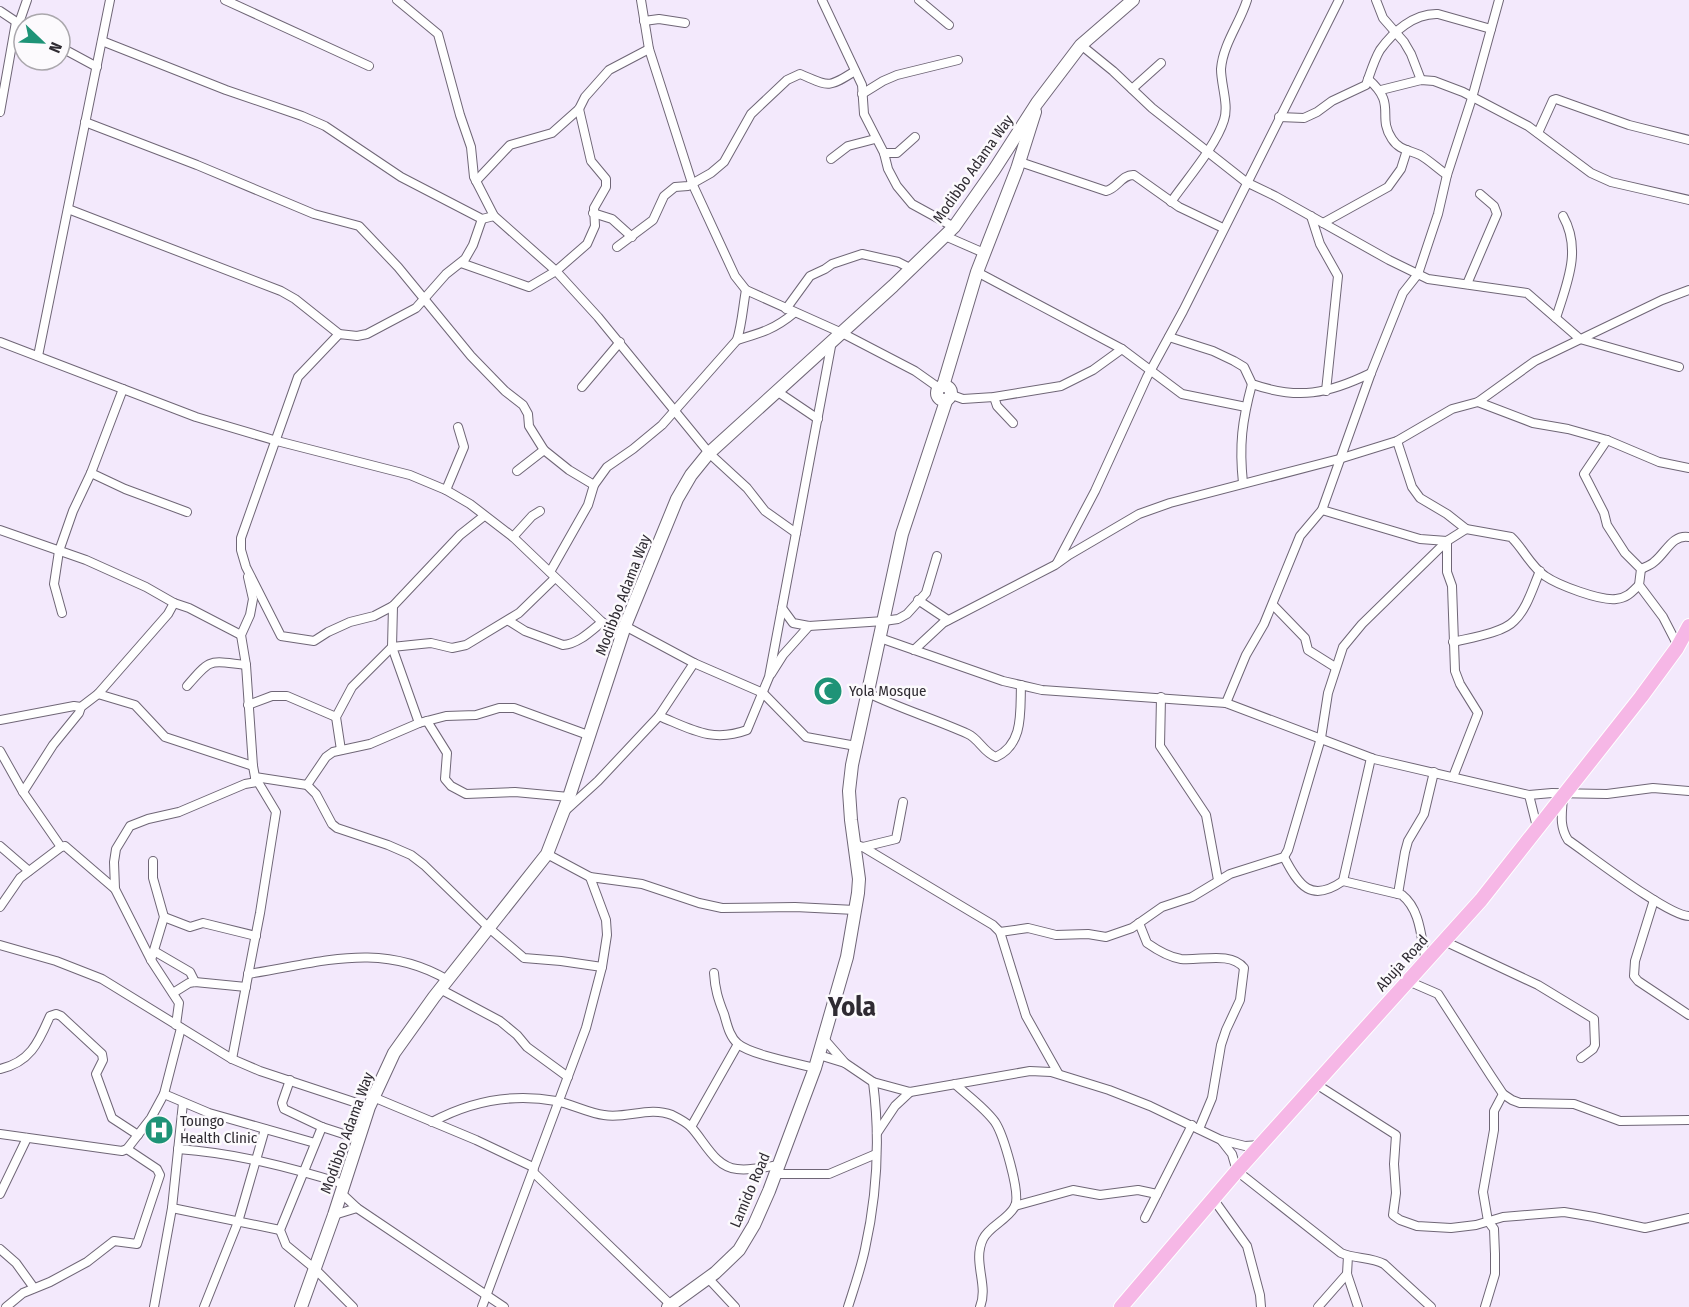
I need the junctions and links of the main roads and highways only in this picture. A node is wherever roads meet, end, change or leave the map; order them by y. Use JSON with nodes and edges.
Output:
{"nodes":[{"id":1,"x":1133,"y":0,"type":"edge"},
{"id":2,"x":1037,"y":103,"type":"junction"},
{"id":3,"x":1689,"y":626,"type":"edge"},
{"id":4,"x":669,"y":1306,"type":"edge"},
{"id":5,"x":301,"y":1307,"type":"edge"},
{"id":6,"x":1121,"y":1307,"type":"edge"}],
"edges":[{"from":1,"to":2,"type":"main road","name":"Modibbo Adama Way"},
{"from":2,"to":4,"type":"main road","name":"Lamido Road"},
{"from":2,"to":5,"type":"main road","name":"Modibbo Adama Way"},
{"from":3,"to":6,"type":"main road","name":"Abuja Road"}]}
